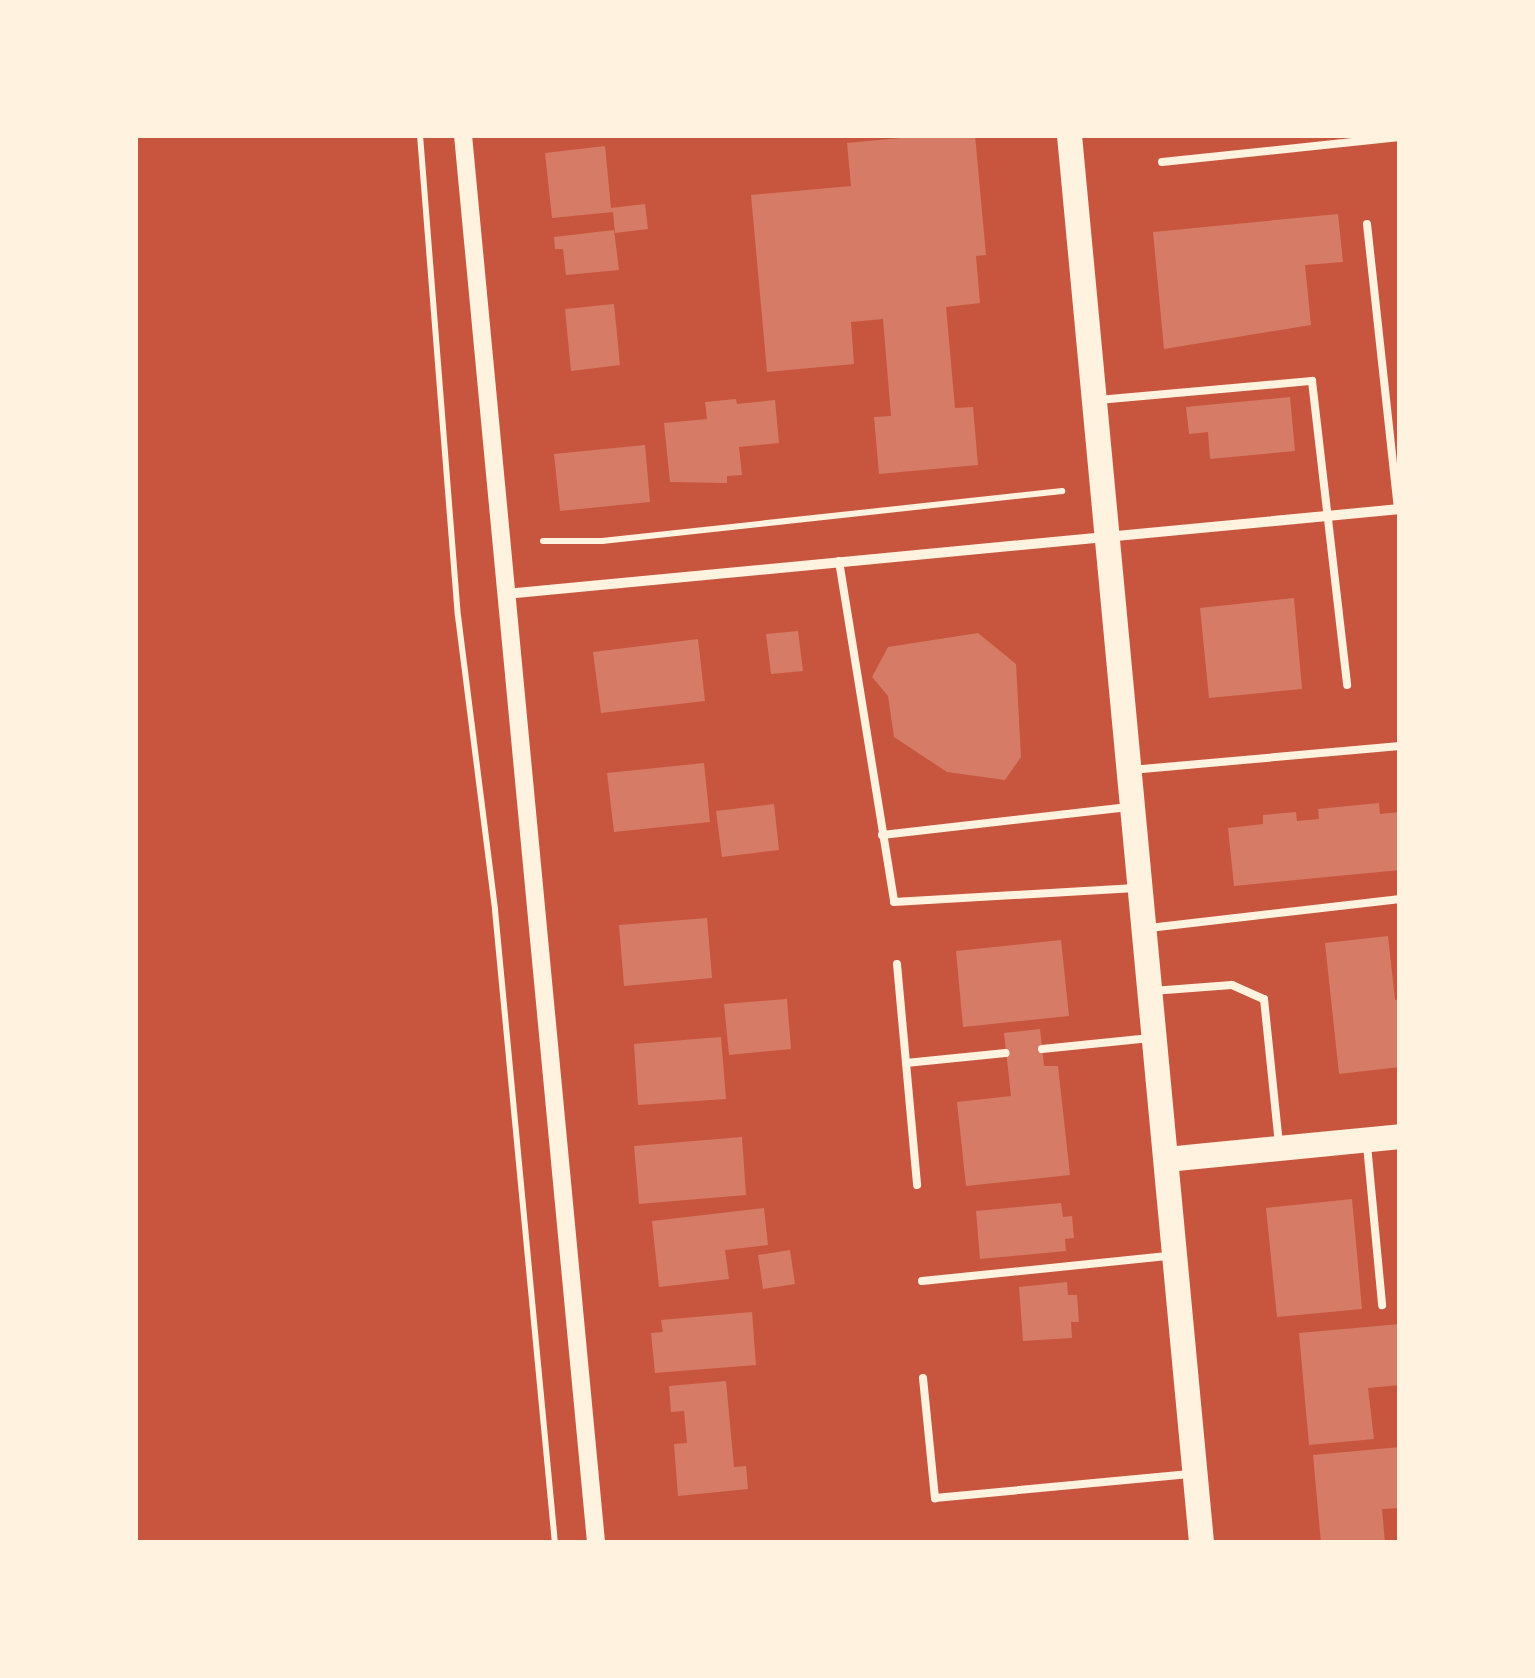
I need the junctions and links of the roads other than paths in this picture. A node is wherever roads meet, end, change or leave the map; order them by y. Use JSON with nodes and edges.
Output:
{"nodes":[{"id":1,"x":463,"y":135,"type":"edge"},
{"id":2,"x":1069,"y":135,"type":"edge"},
{"id":3,"x":1400,"y":137,"type":"edge"},
{"id":4,"x":1162,"y":162,"type":"dead end"},
{"id":5,"x":1367,"y":224,"type":"dead end"},
{"id":6,"x":1095,"y":400,"type":"junction"},
{"id":7,"x":1399,"y":509,"type":"edge"},
{"id":8,"x":1328,"y":516,"type":"junction"},
{"id":9,"x":1108,"y":535,"type":"junction"},
{"id":10,"x":839,"y":562,"type":"junction"},
{"id":11,"x":506,"y":594,"type":"junction"},
{"id":12,"x":1347,"y":685,"type":"dead end"},
{"id":13,"x":1400,"y":746,"type":"edge"},
{"id":14,"x":1130,"y":770,"type":"junction"},
{"id":15,"x":1133,"y":806,"type":"junction"},
{"id":16,"x":882,"y":836,"type":"junction"},
{"id":17,"x":1140,"y":888,"type":"junction"},
{"id":18,"x":1400,"y":899,"type":"edge"},
{"id":19,"x":1144,"y":928,"type":"junction"},
{"id":20,"x":897,"y":964,"type":"dead end"},
{"id":21,"x":1150,"y":991,"type":"junction"},
{"id":22,"x":1154,"y":1037,"type":"junction"},
{"id":23,"x":1042,"y":1049,"type":"dead end"},
{"id":24,"x":1006,"y":1053,"type":"dead end"},
{"id":25,"x":906,"y":1064,"type":"junction"},
{"id":26,"x":1400,"y":1136,"type":"edge"},
{"id":27,"x":1366,"y":1140,"type":"junction"},
{"id":28,"x":1280,"y":1148,"type":"junction"},
{"id":29,"x":1166,"y":1159,"type":"junction"},
{"id":30,"x":916,"y":1185,"type":"dead end"},
{"id":31,"x":1175,"y":1255,"type":"junction"},
{"id":32,"x":922,"y":1281,"type":"dead end"},
{"id":33,"x":1382,"y":1305,"type":"dead end"},
{"id":34,"x":923,"y":1378,"type":"dead end"},
{"id":35,"x":1195,"y":1474,"type":"junction"},
{"id":36,"x":596,"y":1543,"type":"edge"},
{"id":37,"x":1201,"y":1543,"type":"edge"}],
"edges":[{"from":1,"to":11,"type":"street"},
{"from":2,"to":6,"type":"main road"},
{"from":3,"to":4,"type":"lane"},
{"from":5,"to":7,"type":"lane"},
{"from":6,"to":8,"type":"lane"},
{"from":6,"to":9,"type":"main road"},
{"from":7,"to":8,"type":"street"},
{"from":8,"to":9,"type":"street"},
{"from":8,"to":12,"type":"lane"},
{"from":9,"to":10,"type":"street"},
{"from":9,"to":14,"type":"main road"},
{"from":10,"to":11,"type":"street"},
{"from":10,"to":16,"type":"lane"},
{"from":11,"to":36,"type":"street"},
{"from":13,"to":14,"type":"lane"},
{"from":14,"to":15,"type":"main road"},
{"from":15,"to":16,"type":"lane"},
{"from":15,"to":17,"type":"main road"},
{"from":16,"to":17,"type":"lane"},
{"from":17,"to":19,"type":"main road"},
{"from":18,"to":19,"type":"lane"},
{"from":19,"to":21,"type":"main road"},
{"from":20,"to":25,"type":"lane"},
{"from":21,"to":22,"type":"main road"},
{"from":21,"to":28,"type":"lane"},
{"from":22,"to":23,"type":"lane"},
{"from":22,"to":29,"type":"main road"},
{"from":24,"to":25,"type":"lane"},
{"from":25,"to":30,"type":"lane"},
{"from":26,"to":27,"type":"main road"},
{"from":27,"to":28,"type":"main road"},
{"from":27,"to":33,"type":"lane"},
{"from":28,"to":29,"type":"main road"},
{"from":29,"to":31,"type":"main road"},
{"from":31,"to":32,"type":"lane"},
{"from":31,"to":35,"type":"main road"},
{"from":34,"to":35,"type":"lane"},
{"from":35,"to":37,"type":"main road"}]}
